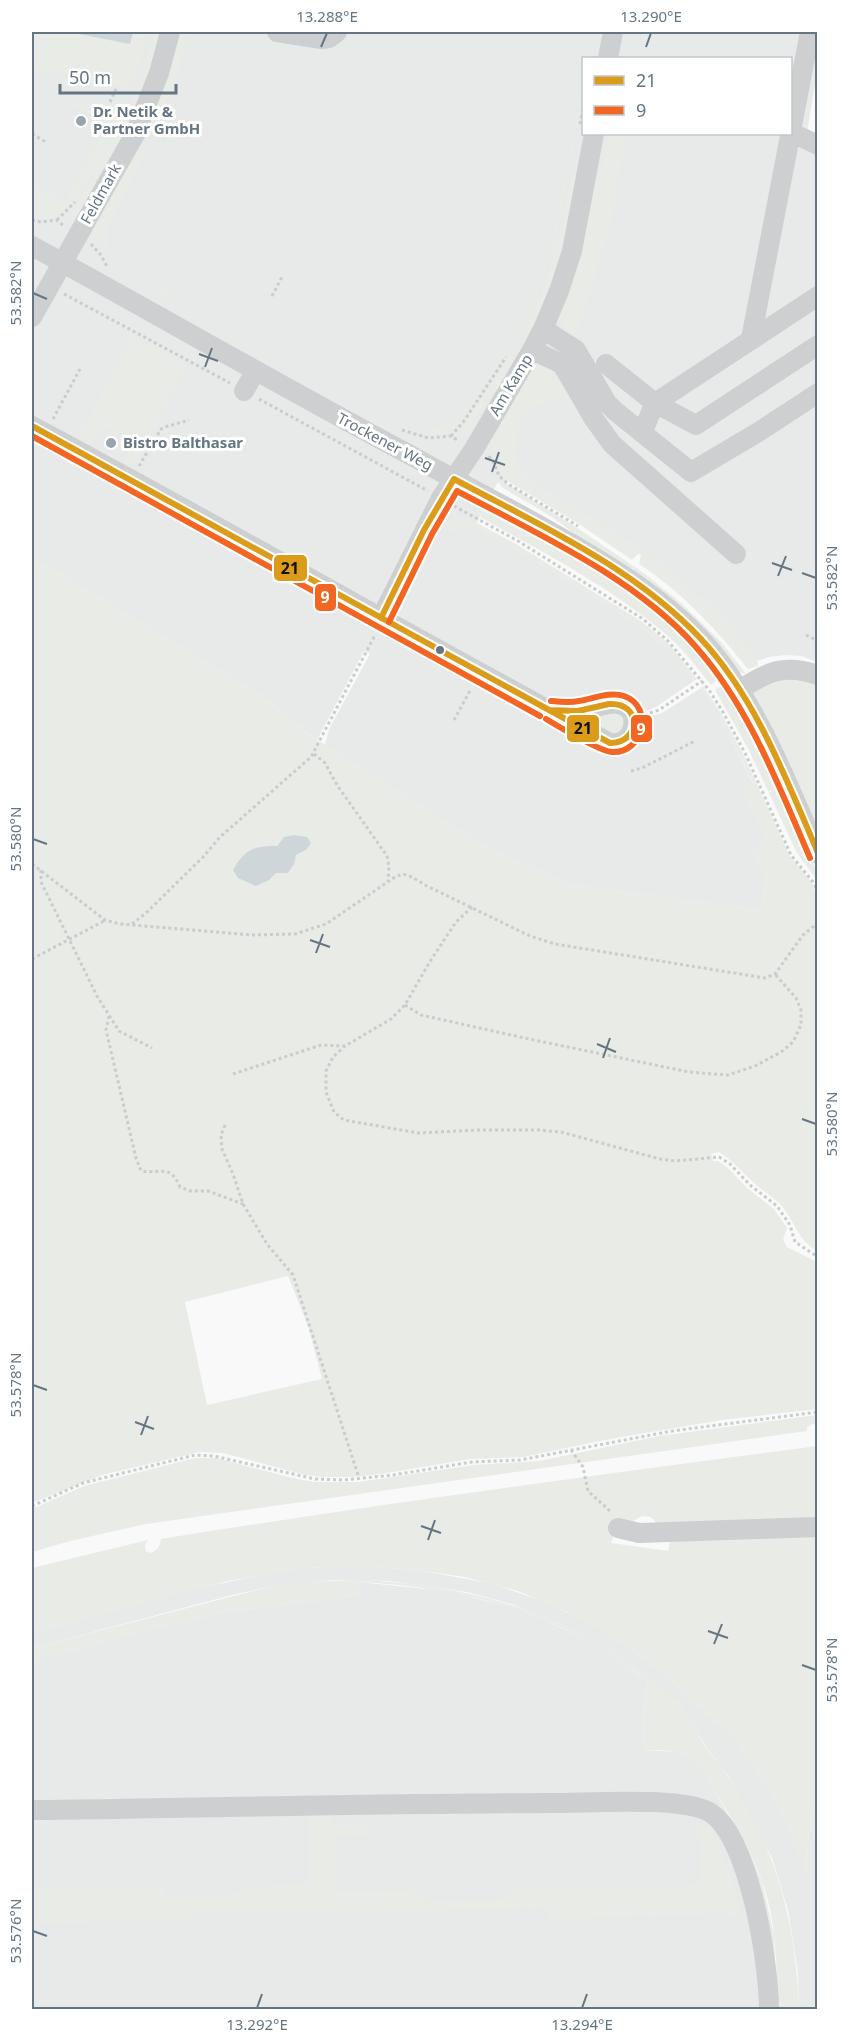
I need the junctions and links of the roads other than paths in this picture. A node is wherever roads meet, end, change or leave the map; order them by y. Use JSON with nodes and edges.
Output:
{"nodes":[{"id":1,"x":170,"y":32,"type":"edge"},
{"id":2,"x":277,"y":32,"type":"edge"},
{"id":3,"x":337,"y":32,"type":"edge"},
{"id":4,"x":613,"y":32,"type":"edge"},
{"id":5,"x":810,"y":32,"type":"edge"},
{"id":6,"x":608,"y":57,"type":"edge"},
{"id":7,"x":792,"y":133,"type":"joint"},
{"id":8,"x":586,"y":135,"type":"edge"},
{"id":9,"x":792,"y":135,"type":"edge"},
{"id":10,"x":818,"y":145,"type":"edge"},
{"id":11,"x":35,"y":238,"type":"edge"},
{"id":12,"x":63,"y":263,"type":"junction"},
{"id":13,"x":818,"y":296,"type":"edge"},
{"id":14,"x":32,"y":317,"type":"edge"},
{"id":15,"x":543,"y":328,"type":"junction"},
{"id":16,"x":752,"y":339,"type":"junction"},
{"id":17,"x":818,"y":345,"type":"edge"},
{"id":18,"x":532,"y":351,"type":"junction"},
{"id":19,"x":606,"y":364,"type":"dead end"},
{"id":20,"x":255,"y":372,"type":"junction"},
{"id":21,"x":244,"y":391,"type":"dead end"},
{"id":22,"x":818,"y":393,"type":"edge"},
{"id":23,"x":655,"y":403,"type":"junction"},
{"id":24,"x":39,"y":430,"type":"edge"},
{"id":25,"x":642,"y":433,"type":"junction"},
{"id":26,"x":454,"y":479,"type":"junction"},
{"id":27,"x":736,"y":554,"type":"dead end"},
{"id":28,"x":381,"y":618,"type":"junction"},
{"id":29,"x":818,"y":675,"type":"edge"},
{"id":30,"x":738,"y":690,"type":"junction"},
{"id":31,"x":548,"y":710,"type":"junction"},
{"id":32,"x":818,"y":854,"type":"edge"},
{"id":33,"x":614,"y":1520,"type":"road end"},
{"id":34,"x":818,"y":1527,"type":"edge"},
{"id":35,"x":32,"y":1810,"type":"edge"},
{"id":36,"x":769,"y":2010,"type":"edge"}],
"edges":[{"from":1,"to":12,"type":"street","name":"Feldmark"},
{"from":2,"to":3,"type":"street"},
{"from":4,"to":6,"type":"street"},
{"from":5,"to":7,"type":"street"},
{"from":7,"to":10,"type":"street"},
{"from":8,"to":15,"type":"street","name":"Am Kamp"},
{"from":9,"to":16,"type":"street"},
{"from":11,"to":12,"type":"street","name":"Trockener Weg"},
{"from":12,"to":14,"type":"street","name":"Feldmark"},
{"from":12,"to":20,"type":"street","name":"Trockener Weg"},
{"from":13,"to":16,"type":"street"},
{"from":15,"to":18,"type":"street","name":"Am Kamp"},
{"from":15,"to":25,"type":"street"},
{"from":16,"to":23,"type":"street"},
{"from":17,"to":23,"type":"street"},
{"from":18,"to":26,"type":"street","name":"Am Kamp"},
{"from":18,"to":27,"type":"street"},
{"from":19,"to":23,"type":"street"},
{"from":20,"to":21,"type":"street"},
{"from":20,"to":26,"type":"street","name":"Trockener Weg"},
{"from":22,"to":25,"type":"street"},
{"from":23,"to":25,"type":"street"},
{"from":24,"to":28,"type":"street"},
{"from":26,"to":28,"type":"street","name":"Am Kamp"},
{"from":26,"to":30,"type":"street","name":"Trockener Weg"},
{"from":28,"to":31,"type":"street"},
{"from":29,"to":30,"type":"street"},
{"from":30,"to":32,"type":"street","name":"Trockener Weg"},
{"from":31,"to":31,"type":"street"},
{"from":33,"to":34,"type":"street"},
{"from":35,"to":36,"type":"street"}]}
